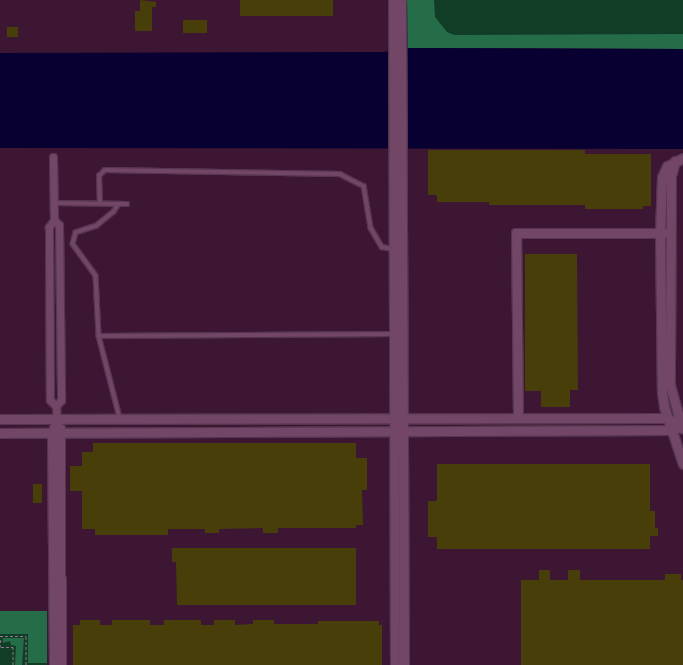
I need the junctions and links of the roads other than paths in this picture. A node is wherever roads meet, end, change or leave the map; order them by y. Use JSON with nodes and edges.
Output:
{"nodes":[{"id":1,"x":393,"y":0,"type":"edge"},
{"id":2,"x":401,"y":0,"type":"edge"},
{"id":3,"x":397,"y":42,"type":"junction"},
{"id":4,"x":398,"y":152,"type":"junction"},
{"id":5,"x":53,"y":157,"type":"dead end"},
{"id":6,"x":679,"y":159,"type":"edge"},
{"id":7,"x":54,"y":203,"type":"junction"},
{"id":8,"x":100,"y":204,"type":"junction"},
{"id":9,"x":119,"y":204,"type":"junction"},
{"id":10,"x":127,"y":204,"type":"dead end"},
{"id":11,"x":54,"y":220,"type":"junction"},
{"id":12,"x":660,"y":233,"type":"junction"},
{"id":13,"x":670,"y":233,"type":"junction"},
{"id":14,"x":394,"y":249,"type":"junction"},
{"id":15,"x":394,"y":334,"type":"junction"},
{"id":16,"x":98,"y":336,"type":"junction"},
{"id":17,"x":56,"y":406,"type":"junction"},
{"id":18,"x":394,"y":418,"type":"junction"},
{"id":19,"x":404,"y":418,"type":"junction"},
{"id":20,"x":518,"y":418,"type":"junction"},
{"id":21,"x":668,"y":418,"type":"junction"},
{"id":22,"x":0,"y":419,"type":"edge"},
{"id":23,"x":57,"y":419,"type":"junction"},
{"id":24,"x":120,"y":419,"type":"junction"},
{"id":25,"x":683,"y":427,"type":"edge"},
{"id":26,"x":672,"y":430,"type":"junction"},
{"id":27,"x":394,"y":432,"type":"junction"},
{"id":28,"x":404,"y":432,"type":"junction"},
{"id":29,"x":0,"y":433,"type":"edge"},
{"id":30,"x":57,"y":433,"type":"junction"},
{"id":31,"x":683,"y":464,"type":"edge"},
{"id":32,"x":54,"y":665,"type":"edge"},
{"id":33,"x":61,"y":665,"type":"edge"},
{"id":34,"x":395,"y":665,"type":"edge"},
{"id":35,"x":404,"y":665,"type":"edge"}],
"edges":[{"from":1,"to":3,"type":"street"},
{"from":2,"to":3,"type":"street"},
{"from":3,"to":4,"type":"street"},
{"from":4,"to":14,"type":"street"},
{"from":4,"to":19,"type":"street"},
{"from":5,"to":7,"type":"street"},
{"from":6,"to":12,"type":"street"},
{"from":6,"to":13,"type":"street"},
{"from":7,"to":8,"type":"lane"},
{"from":7,"to":11,"type":"street"},
{"from":8,"to":9,"type":"lane"},
{"from":8,"to":14,"type":"lane"},
{"from":9,"to":10,"type":"lane"},
{"from":9,"to":16,"type":"lane"},
{"from":11,"to":17,"type":"street"},
{"from":11,"to":17,"type":"street"},
{"from":12,"to":13,"type":"street"},
{"from":12,"to":20,"type":"street"},
{"from":12,"to":21,"type":"street"},
{"from":13,"to":25,"type":"street"},
{"from":14,"to":15,"type":"street"},
{"from":15,"to":16,"type":"lane"},
{"from":15,"to":18,"type":"street"},
{"from":16,"to":24,"type":"lane"},
{"from":17,"to":23,"type":"street"},
{"from":18,"to":19,"type":"street"},
{"from":18,"to":24,"type":"street"},
{"from":18,"to":27,"type":"street"},
{"from":19,"to":20,"type":"street"},
{"from":19,"to":28,"type":"street"},
{"from":20,"to":21,"type":"street"},
{"from":21,"to":25,"type":"street"},
{"from":21,"to":26,"type":"street"},
{"from":22,"to":23,"type":"street"},
{"from":23,"to":24,"type":"street"},
{"from":23,"to":30,"type":"street"},
{"from":25,"to":26,"type":"street"},
{"from":26,"to":28,"type":"street"},
{"from":26,"to":31,"type":"street"},
{"from":27,"to":28,"type":"street"},
{"from":27,"to":30,"type":"street"},
{"from":27,"to":34,"type":"street"},
{"from":28,"to":35,"type":"street"},
{"from":29,"to":30,"type":"street"},
{"from":30,"to":32,"type":"street"},
{"from":30,"to":33,"type":"street"}]}
